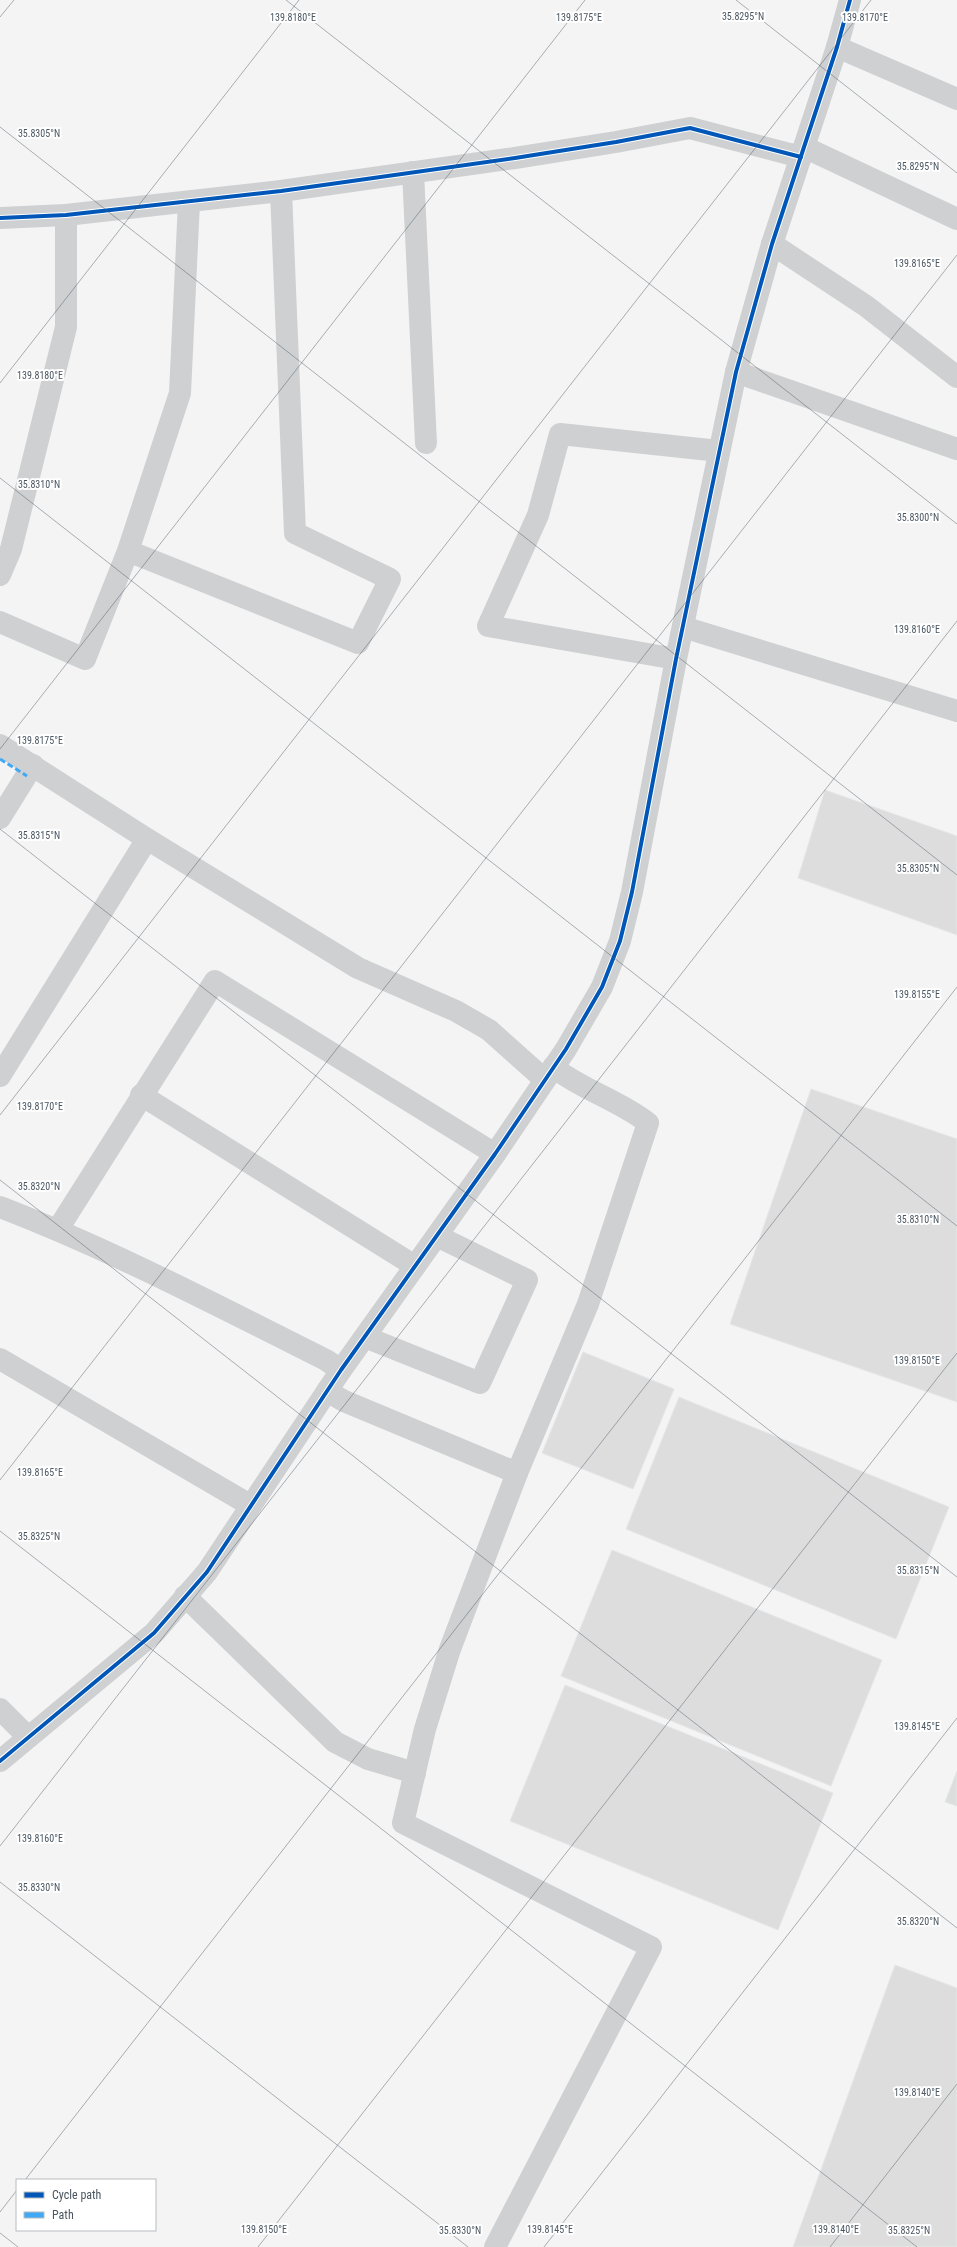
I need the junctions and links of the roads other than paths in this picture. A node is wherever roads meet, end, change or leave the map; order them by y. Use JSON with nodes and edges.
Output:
{"nodes":[{"id":1,"x":850,"y":0,"type":"edge"},
{"id":2,"x":837,"y":47,"type":"junction"},
{"id":3,"x":957,"y":99,"type":"edge"},
{"id":4,"x":803,"y":152,"type":"junction"},
{"id":5,"x":413,"y":172,"type":"junction"},
{"id":6,"x":281,"y":191,"type":"junction"},
{"id":7,"x":189,"y":202,"type":"junction"},
{"id":8,"x":66,"y":215,"type":"junction"},
{"id":9,"x":0,"y":218,"type":"edge"},
{"id":10,"x":957,"y":219,"type":"edge"},
{"id":11,"x":772,"y":244,"type":"junction"},
{"id":12,"x":736,"y":372,"type":"junction"},
{"id":13,"x":957,"y":377,"type":"edge"},
{"id":14,"x":426,"y":443,"type":"dead end"},
{"id":15,"x":957,"y":449,"type":"edge"},
{"id":16,"x":719,"y":451,"type":"junction"},
{"id":17,"x":128,"y":551,"type":"junction"},
{"id":18,"x":0,"y":575,"type":"edge"},
{"id":19,"x":0,"y":622,"type":"edge"},
{"id":20,"x":683,"y":627,"type":"junction"},
{"id":21,"x":676,"y":659,"type":"junction"},
{"id":22,"x":957,"y":711,"type":"edge"},
{"id":23,"x":0,"y":745,"type":"edge"},
{"id":24,"x":33,"y":765,"type":"junction"},
{"id":25,"x":0,"y":818,"type":"edge"},
{"id":26,"x":147,"y":839,"type":"junction"},
{"id":27,"x":549,"y":1073,"type":"junction"},
{"id":28,"x":0,"y":1076,"type":"edge"},
{"id":29,"x":141,"y":1095,"type":"junction"},
{"id":30,"x":495,"y":1154,"type":"junction"},
{"id":31,"x":0,"y":1207,"type":"edge"},
{"id":32,"x":58,"y":1229,"type":"junction"},
{"id":33,"x":437,"y":1236,"type":"junction"},
{"id":34,"x":415,"y":1266,"type":"junction"},
{"id":35,"x":365,"y":1337,"type":"junction"},
{"id":36,"x":0,"y":1359,"type":"edge"},
{"id":37,"x":341,"y":1370,"type":"junction"},
{"id":38,"x":327,"y":1391,"type":"junction"},
{"id":39,"x":517,"y":1473,"type":"junction"},
{"id":40,"x":250,"y":1505,"type":"junction"},
{"id":41,"x":185,"y":1596,"type":"junction"},
{"id":42,"x":0,"y":1709,"type":"edge"},
{"id":43,"x":28,"y":1737,"type":"junction"},
{"id":44,"x":0,"y":1761,"type":"edge"},
{"id":45,"x":415,"y":1773,"type":"junction"},
{"id":46,"x":495,"y":2247,"type":"edge"}],
"edges":[{"from":1,"to":2,"type":"street"},
{"from":2,"to":3,"type":"street"},
{"from":2,"to":4,"type":"street"},
{"from":4,"to":5,"type":"street"},
{"from":4,"to":10,"type":"street"},
{"from":4,"to":11,"type":"street"},
{"from":5,"to":6,"type":"street"},
{"from":5,"to":14,"type":"street"},
{"from":6,"to":7,"type":"street"},
{"from":6,"to":17,"type":"street"},
{"from":7,"to":8,"type":"street"},
{"from":7,"to":17,"type":"street"},
{"from":8,"to":9,"type":"street"},
{"from":8,"to":18,"type":"street"},
{"from":11,"to":12,"type":"street"},
{"from":11,"to":13,"type":"street"},
{"from":12,"to":15,"type":"street"},
{"from":12,"to":16,"type":"street"},
{"from":16,"to":20,"type":"street"},
{"from":16,"to":21,"type":"street"},
{"from":17,"to":19,"type":"street"},
{"from":20,"to":21,"type":"street"},
{"from":20,"to":22,"type":"street"},
{"from":21,"to":27,"type":"street"},
{"from":23,"to":24,"type":"street"},
{"from":24,"to":25,"type":"street"},
{"from":24,"to":26,"type":"street"},
{"from":26,"to":27,"type":"street"},
{"from":26,"to":28,"type":"street"},
{"from":27,"to":30,"type":"street"},
{"from":27,"to":39,"type":"street"},
{"from":29,"to":30,"type":"street"},
{"from":29,"to":32,"type":"street"},
{"from":29,"to":34,"type":"street"},
{"from":30,"to":33,"type":"street"},
{"from":31,"to":32,"type":"street"},
{"from":32,"to":37,"type":"street"},
{"from":33,"to":34,"type":"street"},
{"from":33,"to":35,"type":"street"},
{"from":34,"to":35,"type":"street"},
{"from":35,"to":37,"type":"street"},
{"from":36,"to":40,"type":"street"},
{"from":37,"to":38,"type":"street"},
{"from":38,"to":39,"type":"street"},
{"from":38,"to":40,"type":"street"},
{"from":39,"to":45,"type":"street"},
{"from":40,"to":41,"type":"street"},
{"from":41,"to":43,"type":"street"},
{"from":41,"to":45,"type":"street"},
{"from":42,"to":43,"type":"street"},
{"from":43,"to":44,"type":"street"},
{"from":45,"to":46,"type":"street"}]}
